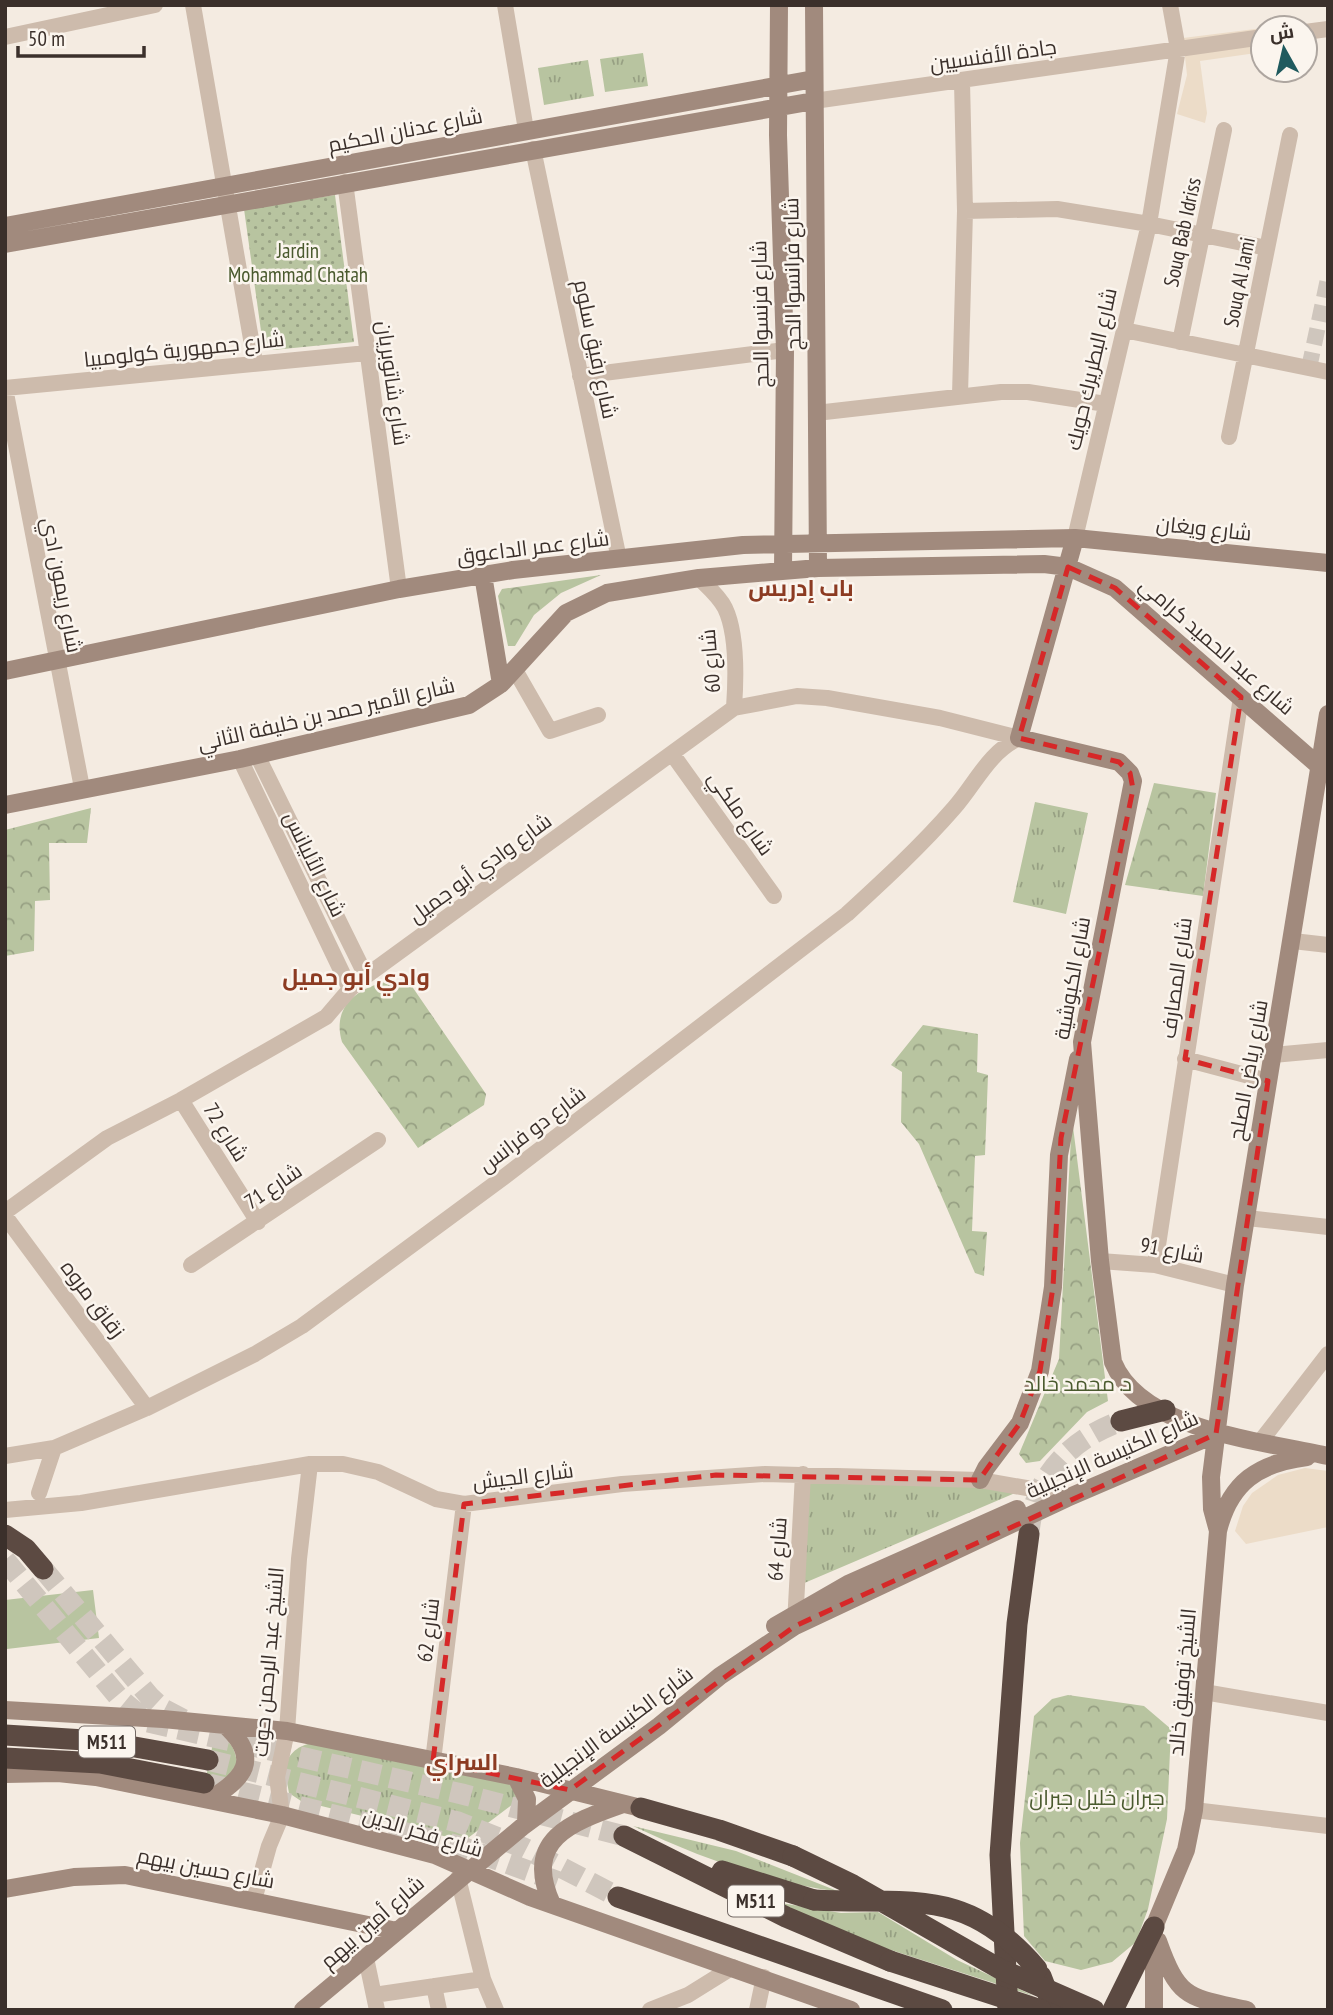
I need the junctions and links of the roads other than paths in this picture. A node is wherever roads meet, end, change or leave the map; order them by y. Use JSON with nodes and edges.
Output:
{"nodes":[{"id":1,"x":155,"y":5,"type":"edge"},
{"id":2,"x":193,"y":5,"type":"edge"},
{"id":3,"x":505,"y":5,"type":"edge"},
{"id":4,"x":779,"y":5,"type":"edge"},
{"id":5,"x":814,"y":5,"type":"edge"},
{"id":6,"x":1170,"y":5,"type":"edge"},
{"id":7,"x":5,"y":37,"type":"edge"},
{"id":8,"x":1249,"y":39,"type":"edge"},
{"id":9,"x":1178,"y":49,"type":"junction"},
{"id":10,"x":814,"y":79,"type":"junction"},
{"id":11,"x":962,"y":82,"type":"junction"},
{"id":12,"x":779,"y":85,"type":"junction"},
{"id":13,"x":814,"y":101,"type":"junction"},
{"id":14,"x":779,"y":107,"type":"junction"},
{"id":15,"x":526,"y":130,"type":"junction"},
{"id":16,"x":1224,"y":130,"type":"dead end"},
{"id":17,"x":1290,"y":135,"type":"dead end"},
{"id":18,"x":533,"y":149,"type":"junction"},
{"id":19,"x":345,"y":182,"type":"junction"},
{"id":20,"x":228,"y":195,"type":"junction"},
{"id":21,"x":965,"y":211,"type":"junction"},
{"id":22,"x":1149,"y":223,"type":"junction"},
{"id":23,"x":5,"y":226,"type":"edge"},
{"id":24,"x":1202,"y":235,"type":"junction"},
{"id":25,"x":5,"y":244,"type":"edge"},
{"id":26,"x":1267,"y":248,"type":"junction"},
{"id":27,"x":1124,"y":330,"type":"junction"},
{"id":28,"x":1180,"y":341,"type":"junction"},
{"id":29,"x":785,"y":350,"type":"junction"},
{"id":30,"x":368,"y":353,"type":"junction"},
{"id":31,"x":1245,"y":355,"type":"junction"},
{"id":32,"x":255,"y":362,"type":"junction"},
{"id":33,"x":1328,"y":372,"type":"edge"},
{"id":34,"x":580,"y":376,"type":"junction"},
{"id":35,"x":5,"y":388,"type":"edge"},
{"id":36,"x":960,"y":395,"type":"junction"},
{"id":37,"x":1106,"y":404,"type":"junction"},
{"id":38,"x":816,"y":413,"type":"junction"},
{"id":39,"x":1229,"y":437,"type":"dead end"},
{"id":40,"x":12,"y":462,"type":"edge"},
{"id":41,"x":1075,"y":538,"type":"junction"},
{"id":42,"x":820,"y":542,"type":"junction"},
{"id":43,"x":785,"y":543,"type":"junction"},
{"id":44,"x":619,"y":559,"type":"junction"},
{"id":45,"x":1328,"y":563,"type":"edge"},
{"id":46,"x":1068,"y":567,"type":"junction"},
{"id":47,"x":817,"y":568,"type":"junction"},
{"id":48,"x":783,"y":570,"type":"junction"},
{"id":49,"x":483,"y":575,"type":"junction"},
{"id":50,"x":699,"y":578,"type":"junction"},
{"id":51,"x":399,"y":589,"type":"junction"},
{"id":52,"x":55,"y":660,"type":"junction"},
{"id":53,"x":515,"y":670,"type":"junction"},
{"id":54,"x":5,"y":671,"type":"edge"},
{"id":55,"x":501,"y":684,"type":"junction"},
{"id":56,"x":1241,"y":697,"type":"junction"},
{"id":57,"x":734,"y":708,"type":"junction"},
{"id":58,"x":1328,"y":714,"type":"edge"},
{"id":59,"x":598,"y":715,"type":"dead end"},
{"id":60,"x":1019,"y":738,"type":"junction"},
{"id":61,"x":673,"y":755,"type":"junction"},
{"id":62,"x":248,"y":757,"type":"junction"},
{"id":63,"x":1323,"y":769,"type":"edge"},
{"id":64,"x":82,"y":788,"type":"junction"},
{"id":65,"x":5,"y":805,"type":"edge"},
{"id":66,"x":774,"y":896,"type":"dead end"},
{"id":67,"x":1293,"y":942,"type":"junction"},
{"id":68,"x":1328,"y":945,"type":"edge"},
{"id":69,"x":366,"y":976,"type":"junction"},
{"id":70,"x":350,"y":989,"type":"junction"},
{"id":71,"x":1082,"y":1042,"type":"junction"},
{"id":72,"x":1328,"y":1050,"type":"edge"},
{"id":73,"x":1273,"y":1055,"type":"junction"},
{"id":74,"x":1185,"y":1059,"type":"junction"},
{"id":75,"x":1268,"y":1081,"type":"junction"},
{"id":76,"x":181,"y":1100,"type":"junction"},
{"id":77,"x":378,"y":1140,"type":"dead end"},
{"id":78,"x":5,"y":1214,"type":"edge"},
{"id":79,"x":1247,"y":1218,"type":"junction"},
{"id":80,"x":258,"y":1222,"type":"junction"},
{"id":81,"x":1328,"y":1227,"type":"edge"},
{"id":82,"x":1100,"y":1261,"type":"junction"},
{"id":83,"x":191,"y":1265,"type":"dead end"},
{"id":84,"x":1155,"y":1265,"type":"junction"},
{"id":85,"x":1235,"y":1285,"type":"junction"},
{"id":86,"x":1328,"y":1354,"type":"edge"},
{"id":87,"x":147,"y":1408,"type":"junction"},
{"id":88,"x":1165,"y":1410,"type":"junction"},
{"id":89,"x":1121,"y":1421,"type":"tunnel mouth"},
{"id":90,"x":1216,"y":1434,"type":"junction"},
{"id":91,"x":1260,"y":1442,"type":"junction"},
{"id":92,"x":54,"y":1448,"type":"junction"},
{"id":93,"x":5,"y":1455,"type":"edge"},
{"id":94,"x":1326,"y":1455,"type":"edge"},
{"id":95,"x":310,"y":1464,"type":"junction"},
{"id":96,"x":803,"y":1474,"type":"junction"},
{"id":97,"x":980,"y":1480,"type":"junction"},
{"id":98,"x":39,"y":1493,"type":"dead end"},
{"id":99,"x":1057,"y":1498,"type":"junction"},
{"id":100,"x":464,"y":1504,"type":"junction"},
{"id":101,"x":5,"y":1510,"type":"edge"},
{"id":102,"x":1218,"y":1531,"type":"junction"},
{"id":103,"x":1029,"y":1534,"type":"tunnel mouth"},
{"id":104,"x":5,"y":1535,"type":"edge"},
{"id":105,"x":43,"y":1569,"type":"tunnel mouth"},
{"id":106,"x":795,"y":1619,"type":"junction"},
{"id":107,"x":1204,"y":1692,"type":"junction"},
{"id":108,"x":5,"y":1710,"type":"edge"},
{"id":109,"x":1328,"y":1713,"type":"edge"},
{"id":110,"x":226,"y":1726,"type":"junction"},
{"id":111,"x":287,"y":1731,"type":"junction"},
{"id":112,"x":5,"y":1735,"type":"edge"},
{"id":113,"x":5,"y":1758,"type":"edge"},
{"id":114,"x":208,"y":1760,"type":"tunnel mouth"},
{"id":115,"x":433,"y":1761,"type":"junction"},
{"id":116,"x":5,"y":1774,"type":"edge"},
{"id":117,"x":516,"y":1777,"type":"junction"},
{"id":118,"x":565,"y":1789,"type":"junction"},
{"id":119,"x":207,"y":1791,"type":"junction"},
{"id":120,"x":632,"y":1806,"type":"junction"},
{"id":121,"x":1194,"y":1810,"type":"junction"},
{"id":122,"x":282,"y":1815,"type":"junction"},
{"id":123,"x":526,"y":1823,"type":"junction"},
{"id":124,"x":1328,"y":1826,"type":"edge"},
{"id":125,"x":464,"y":1873,"type":"junction"},
{"id":126,"x":5,"y":1889,"type":"edge"},
{"id":127,"x":618,"y":1897,"type":"tunnel mouth"},
{"id":128,"x":254,"y":1900,"type":"junction"},
{"id":129,"x":552,"y":1904,"type":"junction"},
{"id":130,"x":1154,"y":1927,"type":"junction"},
{"id":131,"x":397,"y":1931,"type":"junction"},
{"id":132,"x":366,"y":1958,"type":"junction"},
{"id":133,"x":733,"y":1966,"type":"junction"},
{"id":134,"x":764,"y":1978,"type":"junction"},
{"id":135,"x":483,"y":1979,"type":"junction"},
{"id":136,"x":434,"y":1986,"type":"junction"},
{"id":137,"x":896,"y":1995,"type":"junction"},
{"id":138,"x":376,"y":2003,"type":"edge"},
{"id":139,"x":1240,"y":2008,"type":"edge"},
{"id":140,"x":303,"y":2010,"type":"edge"},
{"id":141,"x":439,"y":2010,"type":"edge"},
{"id":142,"x":496,"y":2010,"type":"edge"},
{"id":143,"x":650,"y":2010,"type":"edge"},
{"id":144,"x":757,"y":2010,"type":"edge"},
{"id":145,"x":851,"y":2010,"type":"edge"},
{"id":146,"x":921,"y":2010,"type":"edge"},
{"id":147,"x":942,"y":2010,"type":"edge"},
{"id":148,"x":1008,"y":2010,"type":"edge"},
{"id":149,"x":1041,"y":2010,"type":"edge"},
{"id":150,"x":1054,"y":2010,"type":"edge"},
{"id":151,"x":1094,"y":2010,"type":"edge"},
{"id":152,"x":1113,"y":2010,"type":"edge"},
{"id":153,"x":1154,"y":2010,"type":"edge"},
{"id":154,"x":1209,"y":2010,"type":"edge"}],
"edges":[{"from":1,"to":7,"type":"street"},
{"from":2,"to":20,"type":"street"},
{"from":3,"to":15,"type":"street"},
{"from":4,"to":12,"type":"street"},
{"from":5,"to":10,"type":"street","name":"شارع فرانسوا الحج"},
{"from":6,"to":9,"type":"street","name":"شارع البطريرك حويك"},
{"from":8,"to":9,"type":"street","name":"جادة الأفنسيين"},
{"from":9,"to":11,"type":"street","name":"جادة الأفنسيين"},
{"from":9,"to":22,"type":"street","name":"شارع البطريرك حويك"},
{"from":10,"to":12,"type":"street","name":"شارع عدنان الحكيم"},
{"from":10,"to":13,"type":"street","name":"شارع فرانسوا الحج"},
{"from":11,"to":13,"type":"street","name":"جادة الأفنسيين"},
{"from":11,"to":21,"type":"street"},
{"from":12,"to":14,"type":"street","name":"شارع فرنسوا الحج"},
{"from":12,"to":15,"type":"street","name":"شارع عدنان الحكيم"},
{"from":13,"to":14,"type":"street","name":"شارع عدنان الحكيم"},
{"from":13,"to":38,"type":"street","name":"شارع فرانسوا الحج"},
{"from":14,"to":18,"type":"street","name":"شارع عدنان الحكيم"},
{"from":14,"to":29,"type":"street","name":"شارع فرنسوا الحج"},
{"from":15,"to":20,"type":"street","name":"شارع عدنان الحكيم"},
{"from":16,"to":24,"type":"street","name":"Souq Bab Idriss"},
{"from":17,"to":26,"type":"street","name":"Souq Al Jami"},
{"from":18,"to":19,"type":"street","name":"شارع عدنان الحكيم"},
{"from":18,"to":34,"type":"street","name":"شارع رفيق سلوم"},
{"from":19,"to":20,"type":"street","name":"شارع عدنان الحكيم"},
{"from":19,"to":30,"type":"street","name":"شارع شاتوبريان"},
{"from":20,"to":23,"type":"street","name":"شارع عدنان الحكيم"},
{"from":20,"to":25,"type":"street","name":"شارع عدنان الحكيم"},
{"from":20,"to":32,"type":"street"},
{"from":21,"to":22,"type":"street"},
{"from":21,"to":36,"type":"street"},
{"from":22,"to":24,"type":"street"},
{"from":22,"to":27,"type":"street","name":"شارع البطريرك حويك"},
{"from":24,"to":26,"type":"street"},
{"from":24,"to":28,"type":"street","name":"Souq Bab Idriss"},
{"from":26,"to":31,"type":"street","name":"Souq Al Jami"},
{"from":27,"to":28,"type":"street"},
{"from":27,"to":37,"type":"street","name":"شارع البطريرك حويك"},
{"from":28,"to":31,"type":"street"},
{"from":29,"to":34,"type":"street"},
{"from":29,"to":43,"type":"street","name":"شارع فرنسوا الحج"},
{"from":30,"to":32,"type":"street","name":"شارع جمهورية كولومبيا"},
{"from":30,"to":51,"type":"street","name":"شارع شاتوبريان"},
{"from":31,"to":33,"type":"street"},
{"from":31,"to":39,"type":"street","name":"Souq Al Jami"},
{"from":32,"to":35,"type":"street","name":"شارع جمهورية كولومبيا"},
{"from":34,"to":44,"type":"street","name":"شارع رفيق سلوم"},
{"from":35,"to":40,"type":"street","name":"شارع ريمون ادي"},
{"from":36,"to":37,"type":"street"},
{"from":36,"to":38,"type":"street"},
{"from":37,"to":41,"type":"street","name":"شارع البطريرك حويك"},
{"from":38,"to":42,"type":"street","name":"شارع فرانسوا الحج"},
{"from":40,"to":52,"type":"street","name":"شارع ريمون ادي"},
{"from":41,"to":42,"type":"street","name":"شارع عمر الداعوق"},
{"from":41,"to":45,"type":"street","name":"شارع ويغان"},
{"from":41,"to":46,"type":"street","name":"شارع البطريرك حويك"},
{"from":42,"to":43,"type":"street","name":"شارع عمر الداعوق"},
{"from":42,"to":47,"type":"street","name":"شارع فرانسوا الحج"},
{"from":43,"to":44,"type":"street","name":"شارع عمر الداعوق"},
{"from":43,"to":48,"type":"street","name":"شارع فرنسوا الحج"},
{"from":44,"to":49,"type":"street","name":"شارع عمر الداعوق"},
{"from":46,"to":47,"type":"street"},
{"from":46,"to":56,"type":"street","name":"شارع عبد الحميد كرامي"},
{"from":46,"to":60,"type":"street","name":"شارع البطريرك حويك"},
{"from":47,"to":48,"type":"street"},
{"from":48,"to":50,"type":"street","name":"شارع الأمير حمد بن خليفة الثاني"},
{"from":49,"to":51,"type":"street","name":"شارع عمر الداعوق"},
{"from":49,"to":55,"type":"street"},
{"from":50,"to":53,"type":"street","name":"شارع الأمير حمد بن خليفة الثاني"},
{"from":50,"to":57,"type":"street","name":"شارع 60"},
{"from":51,"to":52,"type":"street","name":"شارع عمر الداعوق"},
{"from":52,"to":54,"type":"street","name":"شارع عمر الداعوق"},
{"from":52,"to":64,"type":"street","name":"شارع ريمون ادي"},
{"from":53,"to":55,"type":"street","name":"شارع الأمير حمد بن خليفة الثاني"},
{"from":53,"to":59,"type":"street"},
{"from":55,"to":62,"type":"street","name":"شارع الأمير حمد بن خليفة الثاني"},
{"from":56,"to":63,"type":"street","name":"شارع عبد الحميد كرامي"},
{"from":56,"to":74,"type":"street","name":"شارع المصارف"},
{"from":57,"to":60,"type":"street","name":"شارع وادي أبو جميل"},
{"from":57,"to":61,"type":"street","name":"شارع وادي أبو جميل"},
{"from":58,"to":63,"type":"street","name":"شارع رياض الصلح"},
{"from":60,"to":71,"type":"street","name":"شارع الكبوشية"},
{"from":60,"to":87,"type":"street","name":"شارع دو فرانس"},
{"from":61,"to":66,"type":"street","name":"شارع ملكي"},
{"from":61,"to":69,"type":"street","name":"شارع وادي أبو جميل"},
{"from":62,"to":64,"type":"street","name":"شارع الأمير حمد بن خليفة الثاني"},
{"from":62,"to":69,"type":"street","name":"شارع الأليانس"},
{"from":62,"to":70,"type":"street","name":"شارع الأليانس"},
{"from":63,"to":67,"type":"street","name":"شارع رياض الصلح"},
{"from":64,"to":65,"type":"street","name":"شارع الأمير حمد بن خليفة الثاني"},
{"from":67,"to":68,"type":"street"},
{"from":67,"to":73,"type":"street","name":"شارع رياض الصلح"},
{"from":69,"to":70,"type":"street","name":"شارع وادي أبو جميل"},
{"from":70,"to":76,"type":"street","name":"شارع وادي أبو جميل"},
{"from":71,"to":82,"type":"street","name":"شارع الكبوشية"},
{"from":71,"to":97,"type":"street"},
{"from":72,"to":73,"type":"street"},
{"from":73,"to":75,"type":"street","name":"شارع رياض الصلح"},
{"from":74,"to":75,"type":"street"},
{"from":74,"to":84,"type":"street","name":"شارع المصارف"},
{"from":75,"to":79,"type":"street","name":"شارع رياض الصلح"},
{"from":76,"to":78,"type":"street","name":"شارع وادي أبو جميل"},
{"from":76,"to":80,"type":"street","name":"شارع 72"},
{"from":77,"to":80,"type":"street","name":"شارع 71"},
{"from":78,"to":87,"type":"street","name":"زقاق مروه"},
{"from":79,"to":81,"type":"street"},
{"from":79,"to":85,"type":"street","name":"شارع رياض الصلح"},
{"from":80,"to":83,"type":"street","name":"شارع 71"},
{"from":82,"to":84,"type":"street","name":"شارع 91"},
{"from":82,"to":88,"type":"street","name":"شارع الكبوشية"},
{"from":84,"to":85,"type":"street","name":"شارع 91"},
{"from":85,"to":90,"type":"street","name":"شارع رياض الصلح"},
{"from":86,"to":91,"type":"street"},
{"from":87,"to":92,"type":"street","name":"شارع دو فرانس"},
{"from":88,"to":89,"type":"highway"},
{"from":88,"to":90,"type":"street","name":"شارع الكبوشية"},
{"from":90,"to":91,"type":"street","name":"شارع الكبوشية"},
{"from":90,"to":99,"type":"street","name":"شارع الكنيسة الإنجيلية"},
{"from":90,"to":102,"type":"street","name":"الشيخ توفيق خالد"},
{"from":91,"to":94,"type":"street","name":"شارع الكبوشية"},
{"from":92,"to":93,"type":"street","name":"شارع دو فرانس"},
{"from":92,"to":98,"type":"street"},
{"from":94,"to":102,"type":"street"},
{"from":95,"to":100,"type":"street","name":"شارع الجيش"},
{"from":95,"to":101,"type":"street","name":"شارع الجيش"},
{"from":95,"to":111,"type":"street","name":"الشيخ عبد الرحمن حوت"},
{"from":96,"to":97,"type":"street","name":"شارع الجيش"},
{"from":96,"to":100,"type":"street","name":"شارع الجيش"},
{"from":96,"to":106,"type":"street","name":"شارع 64"},
{"from":97,"to":99,"type":"street","name":"شارع الجيش"},
{"from":99,"to":106,"type":"street","name":"شارع الكنيسة الإنجيلية"},
{"from":100,"to":115,"type":"street","name":"شارع 62"},
{"from":102,"to":107,"type":"street","name":"الشيخ توفيق خالد"},
{"from":103,"to":148,"type":"highway"},
{"from":104,"to":105,"type":"highway"},
{"from":106,"to":118,"type":"street","name":"شارع الكنيسة الإنجيلية"},
{"from":107,"to":109,"type":"street"},
{"from":107,"to":121,"type":"street","name":"الشيخ توفيق خالد"},
{"from":108,"to":110,"type":"street"},
{"from":110,"to":111,"type":"street"},
{"from":110,"to":119,"type":"street"},
{"from":111,"to":115,"type":"street"},
{"from":111,"to":122,"type":"street","name":"الشيخ عبد الرحمن حوت"},
{"from":112,"to":114,"type":"highway","number":"M511"},
{"from":113,"to":119,"type":"highway"},
{"from":115,"to":117,"type":"street"},
{"from":116,"to":119,"type":"street","name":"شارع فخر الدين"},
{"from":117,"to":118,"type":"street"},
{"from":117,"to":123,"type":"street"},
{"from":118,"to":120,"type":"street"},
{"from":118,"to":123,"type":"street","name":"شارع الكنيسة الإنجيلية"},
{"from":119,"to":122,"type":"street","name":"شارع فخر الدين"},
{"from":120,"to":129,"type":"street"},
{"from":120,"to":151,"type":"highway","bridge":true},
{"from":121,"to":124,"type":"street"},
{"from":121,"to":130,"type":"street","name":"الشيخ توفيق خالد"},
{"from":122,"to":125,"type":"street","name":"شارع فخر الدين"},
{"from":122,"to":128,"type":"street"},
{"from":123,"to":125,"type":"street","name":"شارع الكنيسة الإنجيلية"},
{"from":125,"to":129,"type":"street","name":"شارع فخر الدين"},
{"from":125,"to":131,"type":"street","name":"شارع أمين بيهم"},
{"from":125,"to":135,"type":"street"},
{"from":126,"to":128,"type":"street","name":"شارع حسين بيهم"},
{"from":127,"to":137,"type":"highway","number":"M511"},
{"from":128,"to":131,"type":"street","name":"شارع حسين بيهم"},
{"from":129,"to":133,"type":"street","name":"شارع فخر الدين"},
{"from":130,"to":139,"type":"street"},
{"from":130,"to":152,"type":"highway"},
{"from":130,"to":153,"type":"street"},
{"from":131,"to":132,"type":"street","name":"شارع أمين بيهم"},
{"from":132,"to":138,"type":"street"},
{"from":132,"to":140,"type":"street","name":"شارع أمين بيهم"},
{"from":133,"to":134,"type":"street","name":"شارع فخر الدين"},
{"from":133,"to":143,"type":"street"},
{"from":134,"to":144,"type":"street"},
{"from":134,"to":145,"type":"street","name":"شارع فخر الدين"},
{"from":135,"to":136,"type":"street"},
{"from":135,"to":142,"type":"street"},
{"from":136,"to":138,"type":"street"},
{"from":136,"to":141,"type":"street"},
{"from":137,"to":146,"type":"highway"},
{"from":137,"to":147,"type":"highway","number":"M511"},
{"from":139,"to":154,"type":"street"},
{"from":149,"to":150,"type":"highway","number":"M511","bridge":true}]}
